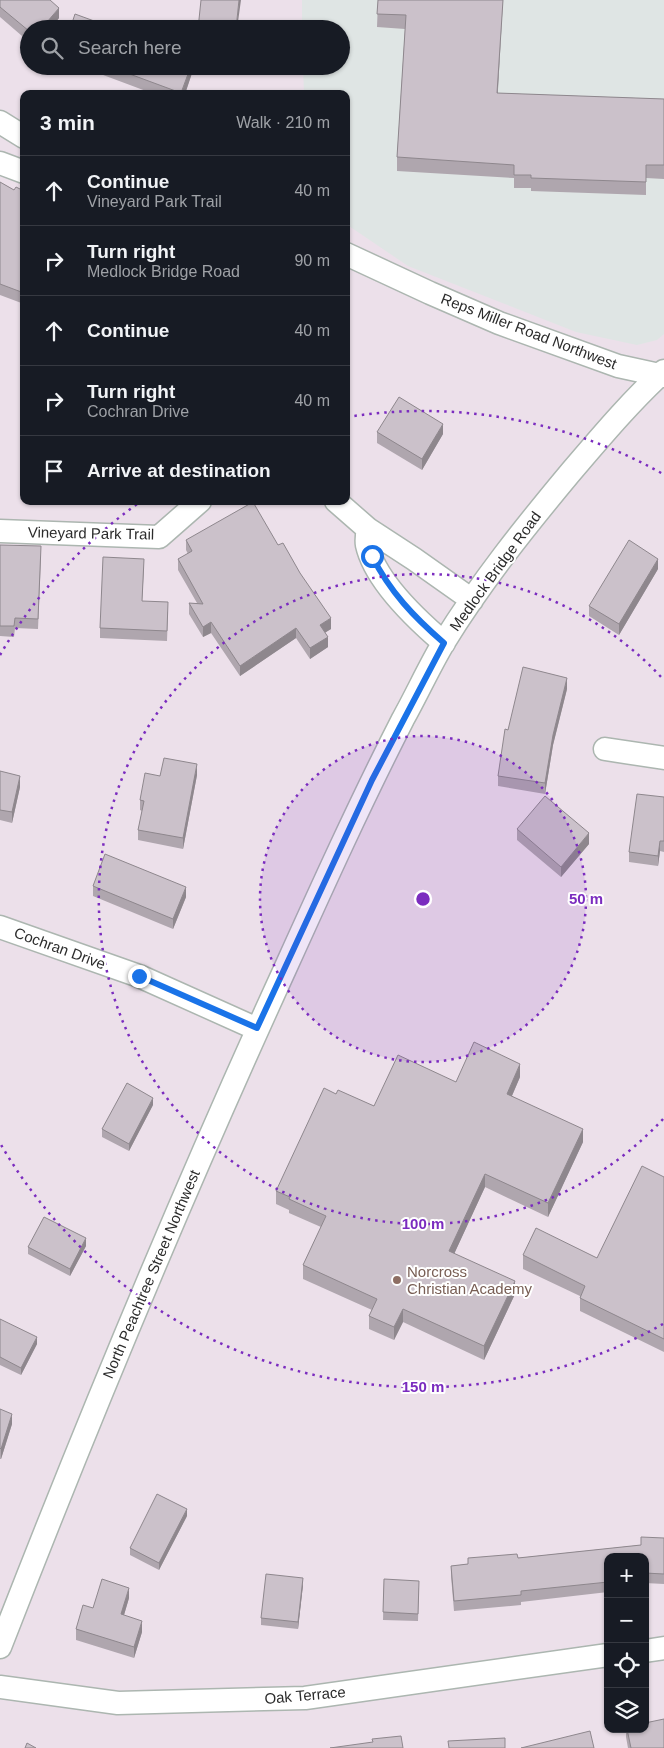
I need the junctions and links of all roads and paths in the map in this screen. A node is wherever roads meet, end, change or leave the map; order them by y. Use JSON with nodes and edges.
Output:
{"nodes":[{"id":1,"x":0,"y":122,"type":"edge"},
{"id":2,"x":20,"y":134,"type":"edge"},
{"id":3,"x":0,"y":163,"type":"edge"},
{"id":4,"x":20,"y":170,"type":"edge"},
{"id":5,"x":350,"y":256,"type":"edge"},
{"id":6,"x":663,"y":374,"type":"edge"},
{"id":7,"x":195,"y":505,"type":"edge"},
{"id":8,"x":341,"y":505,"type":"edge"},
{"id":9,"x":368,"y":529,"type":"junction"},
{"id":10,"x":0,"y":531,"type":"edge"},
{"id":11,"x":472,"y":600,"type":"junction"},
{"id":12,"x":444,"y":643,"type":"junction"},
{"id":13,"x":605,"y":749,"type":"dead end"},
{"id":14,"x":664,"y":758,"type":"edge"},
{"id":15,"x":314,"y":905,"type":"joint"},
{"id":16,"x":0,"y":927,"type":"edge"},
{"id":17,"x":257,"y":1028,"type":"junction"},
{"id":18,"x":0,"y":1647,"type":"edge"},
{"id":19,"x":664,"y":1648,"type":"edge"},
{"id":20,"x":649,"y":1650,"type":"edge"},
{"id":21,"x":604,"y":1656,"type":"edge"},
{"id":22,"x":0,"y":1687,"type":"edge"}],
"edges":[{"from":1,"to":2,"type":"street"},
{"from":3,"to":4,"type":"street"},
{"from":5,"to":6,"type":"street","name":"Reps Miller Road Northwest"},
{"from":6,"to":11,"type":"street","name":"Medlock Bridge Road"},
{"from":7,"to":10,"type":"street","name":"Vineyard Park Trail"},
{"from":8,"to":9,"type":"street"},
{"from":9,"to":11,"type":"street"},
{"from":9,"to":12,"type":"street"},
{"from":11,"to":12,"type":"street","name":"Medlock Bridge Road"},
{"from":12,"to":15,"type":"street","name":"Medlock Bridge Road"},
{"from":13,"to":14,"type":"street"},
{"from":15,"to":17,"type":"street","name":"North Peachtree Street Northwest"},
{"from":16,"to":17,"type":"street","name":"Cochran Drive"},
{"from":17,"to":18,"type":"street","name":"North Peachtree Street Northwest"},
{"from":19,"to":20,"type":"street"},
{"from":21,"to":22,"type":"street","name":"Oak Terrace"}]}
